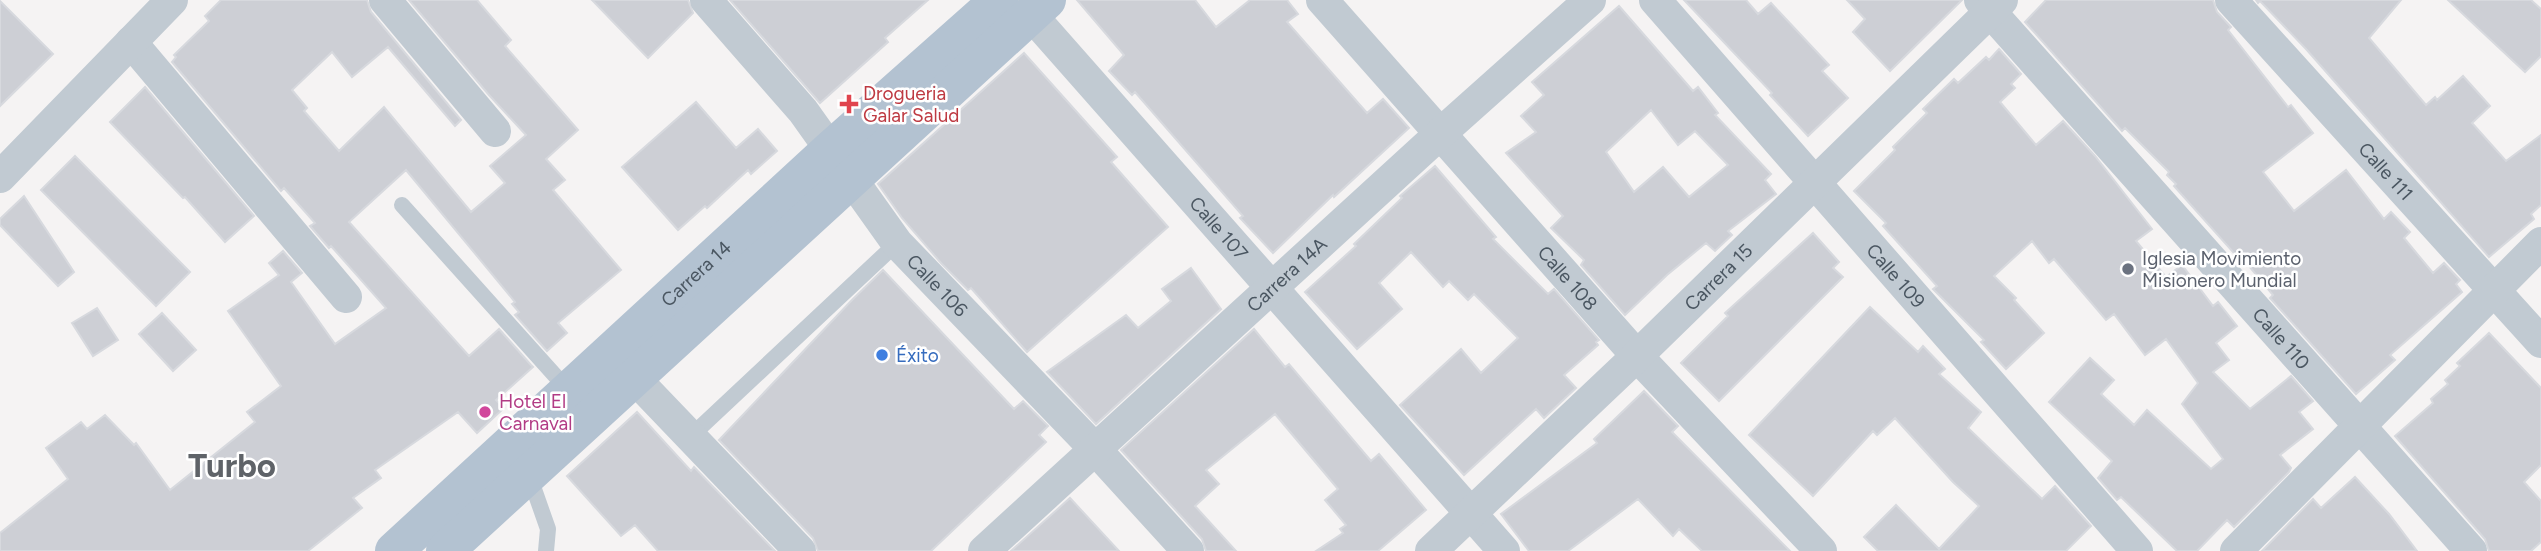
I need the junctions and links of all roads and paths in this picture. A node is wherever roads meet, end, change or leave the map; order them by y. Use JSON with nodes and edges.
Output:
{"nodes":[{"id":1,"x":172,"y":0,"type":"edge"},
{"id":2,"x":385,"y":0,"type":"edge"},
{"id":3,"x":706,"y":0,"type":"edge"},
{"id":4,"x":1322,"y":0,"type":"edge"},
{"id":5,"x":1590,"y":0,"type":"edge"},
{"id":6,"x":1655,"y":0,"type":"edge"},
{"id":7,"x":2231,"y":0,"type":"edge"},
{"id":8,"x":1024,"y":3,"type":"edge"},
{"id":9,"x":1991,"y":4,"type":"edge"},
{"id":10,"x":131,"y":42,"type":"junction"},
{"id":11,"x":495,"y":131,"type":"dead end"},
{"id":12,"x":1441,"y":133,"type":"junction"},
{"id":13,"x":841,"y":164,"type":"junction"},
{"id":14,"x":1,"y":173,"type":"edge"},
{"id":15,"x":1814,"y":183,"type":"junction"},
{"id":16,"x":402,"y":205,"type":"dead end"},
{"id":17,"x":897,"y":243,"type":"junction"},
{"id":18,"x":2541,"y":243,"type":"edge"},
{"id":19,"x":1272,"y":288,"type":"junction"},
{"id":20,"x":2494,"y":290,"type":"junction"},
{"id":21,"x":346,"y":296,"type":"dead end"},
{"id":22,"x":2541,"y":342,"type":"edge"},
{"id":23,"x":1637,"y":356,"type":"junction"},
{"id":24,"x":622,"y":365,"type":"junction"},
{"id":25,"x":568,"y":390,"type":"junction"},
{"id":26,"x":2359,"y":426,"type":"junction"},
{"id":27,"x":691,"y":437,"type":"junction"},
{"id":28,"x":1095,"y":449,"type":"junction"},
{"id":29,"x":529,"y":475,"type":"junction"},
{"id":30,"x":1470,"y":514,"type":"junction"},
{"id":31,"x":394,"y":551,"type":"edge"},
{"id":32,"x":445,"y":551,"type":"edge"},
{"id":33,"x":546,"y":551,"type":"edge"},
{"id":34,"x":800,"y":551,"type":"edge"},
{"id":35,"x":984,"y":551,"type":"edge"},
{"id":36,"x":1188,"y":551,"type":"edge"},
{"id":37,"x":1431,"y":551,"type":"edge"},
{"id":38,"x":1504,"y":551,"type":"edge"},
{"id":39,"x":1821,"y":551,"type":"edge"},
{"id":40,"x":2137,"y":551,"type":"edge"},
{"id":41,"x":2236,"y":551,"type":"edge"},
{"id":42,"x":2471,"y":551,"type":"edge"}],
"edges":[{"from":1,"to":10,"type":"street"},
{"from":2,"to":11,"type":"street"},
{"from":3,"to":13,"type":"street","name":"Calle 106"},
{"from":4,"to":12,"type":"street","name":"Calle 108"},
{"from":5,"to":12,"type":"street","name":"Carrera 14A"},
{"from":6,"to":15,"type":"street","name":"Calle 109"},
{"from":7,"to":20,"type":"street","name":"Calle 111"},
{"from":8,"to":13,"type":"main road","name":"Carrera 14"},
{"from":8,"to":19,"type":"street","name":"Calle 107"},
{"from":9,"to":15,"type":"street","name":"Carrera 15"},
{"from":9,"to":26,"type":"street","name":"Calle 110"},
{"from":10,"to":14,"type":"street"},
{"from":10,"to":21,"type":"street"},
{"from":12,"to":19,"type":"street","name":"Carrera 14A"},
{"from":12,"to":23,"type":"street","name":"Calle 108"},
{"from":13,"to":17,"type":"street","name":"Calle 106"},
{"from":13,"to":24,"type":"main road","name":"Carrera 14"},
{"from":15,"to":23,"type":"street","name":"Carrera 15"},
{"from":15,"to":40,"type":"street","name":"Calle 109"},
{"from":16,"to":25,"type":"lane"},
{"from":17,"to":27,"type":"lane"},
{"from":17,"to":28,"type":"street","name":"Calle 106"},
{"from":18,"to":20,"type":"street"},
{"from":19,"to":28,"type":"street","name":"Carrera 14A"},
{"from":19,"to":30,"type":"street","name":"Calle 107"},
{"from":20,"to":22,"type":"street","name":"Calle 111"},
{"from":20,"to":26,"type":"street"},
{"from":23,"to":30,"type":"street","name":"Carrera 15"},
{"from":23,"to":39,"type":"street","name":"Calle 108"},
{"from":24,"to":25,"type":"main road","name":"Carrera 14"},
{"from":24,"to":27,"type":"street"},
{"from":24,"to":29,"type":"main road","name":"Carrera 14"},
{"from":25,"to":31,"type":"main road","name":"Carrera 14"},
{"from":26,"to":41,"type":"street"},
{"from":26,"to":42,"type":"street","name":"Calle 110"},
{"from":27,"to":34,"type":"street"},
{"from":28,"to":35,"type":"street","name":"Carrera 14A"},
{"from":28,"to":36,"type":"street","name":"Calle 106"},
{"from":29,"to":32,"type":"main road","name":"Carrera 14"},
{"from":29,"to":33,"type":"lane"},
{"from":30,"to":37,"type":"street","name":"Carrera 15"},
{"from":30,"to":38,"type":"street","name":"Calle 107"}]}
